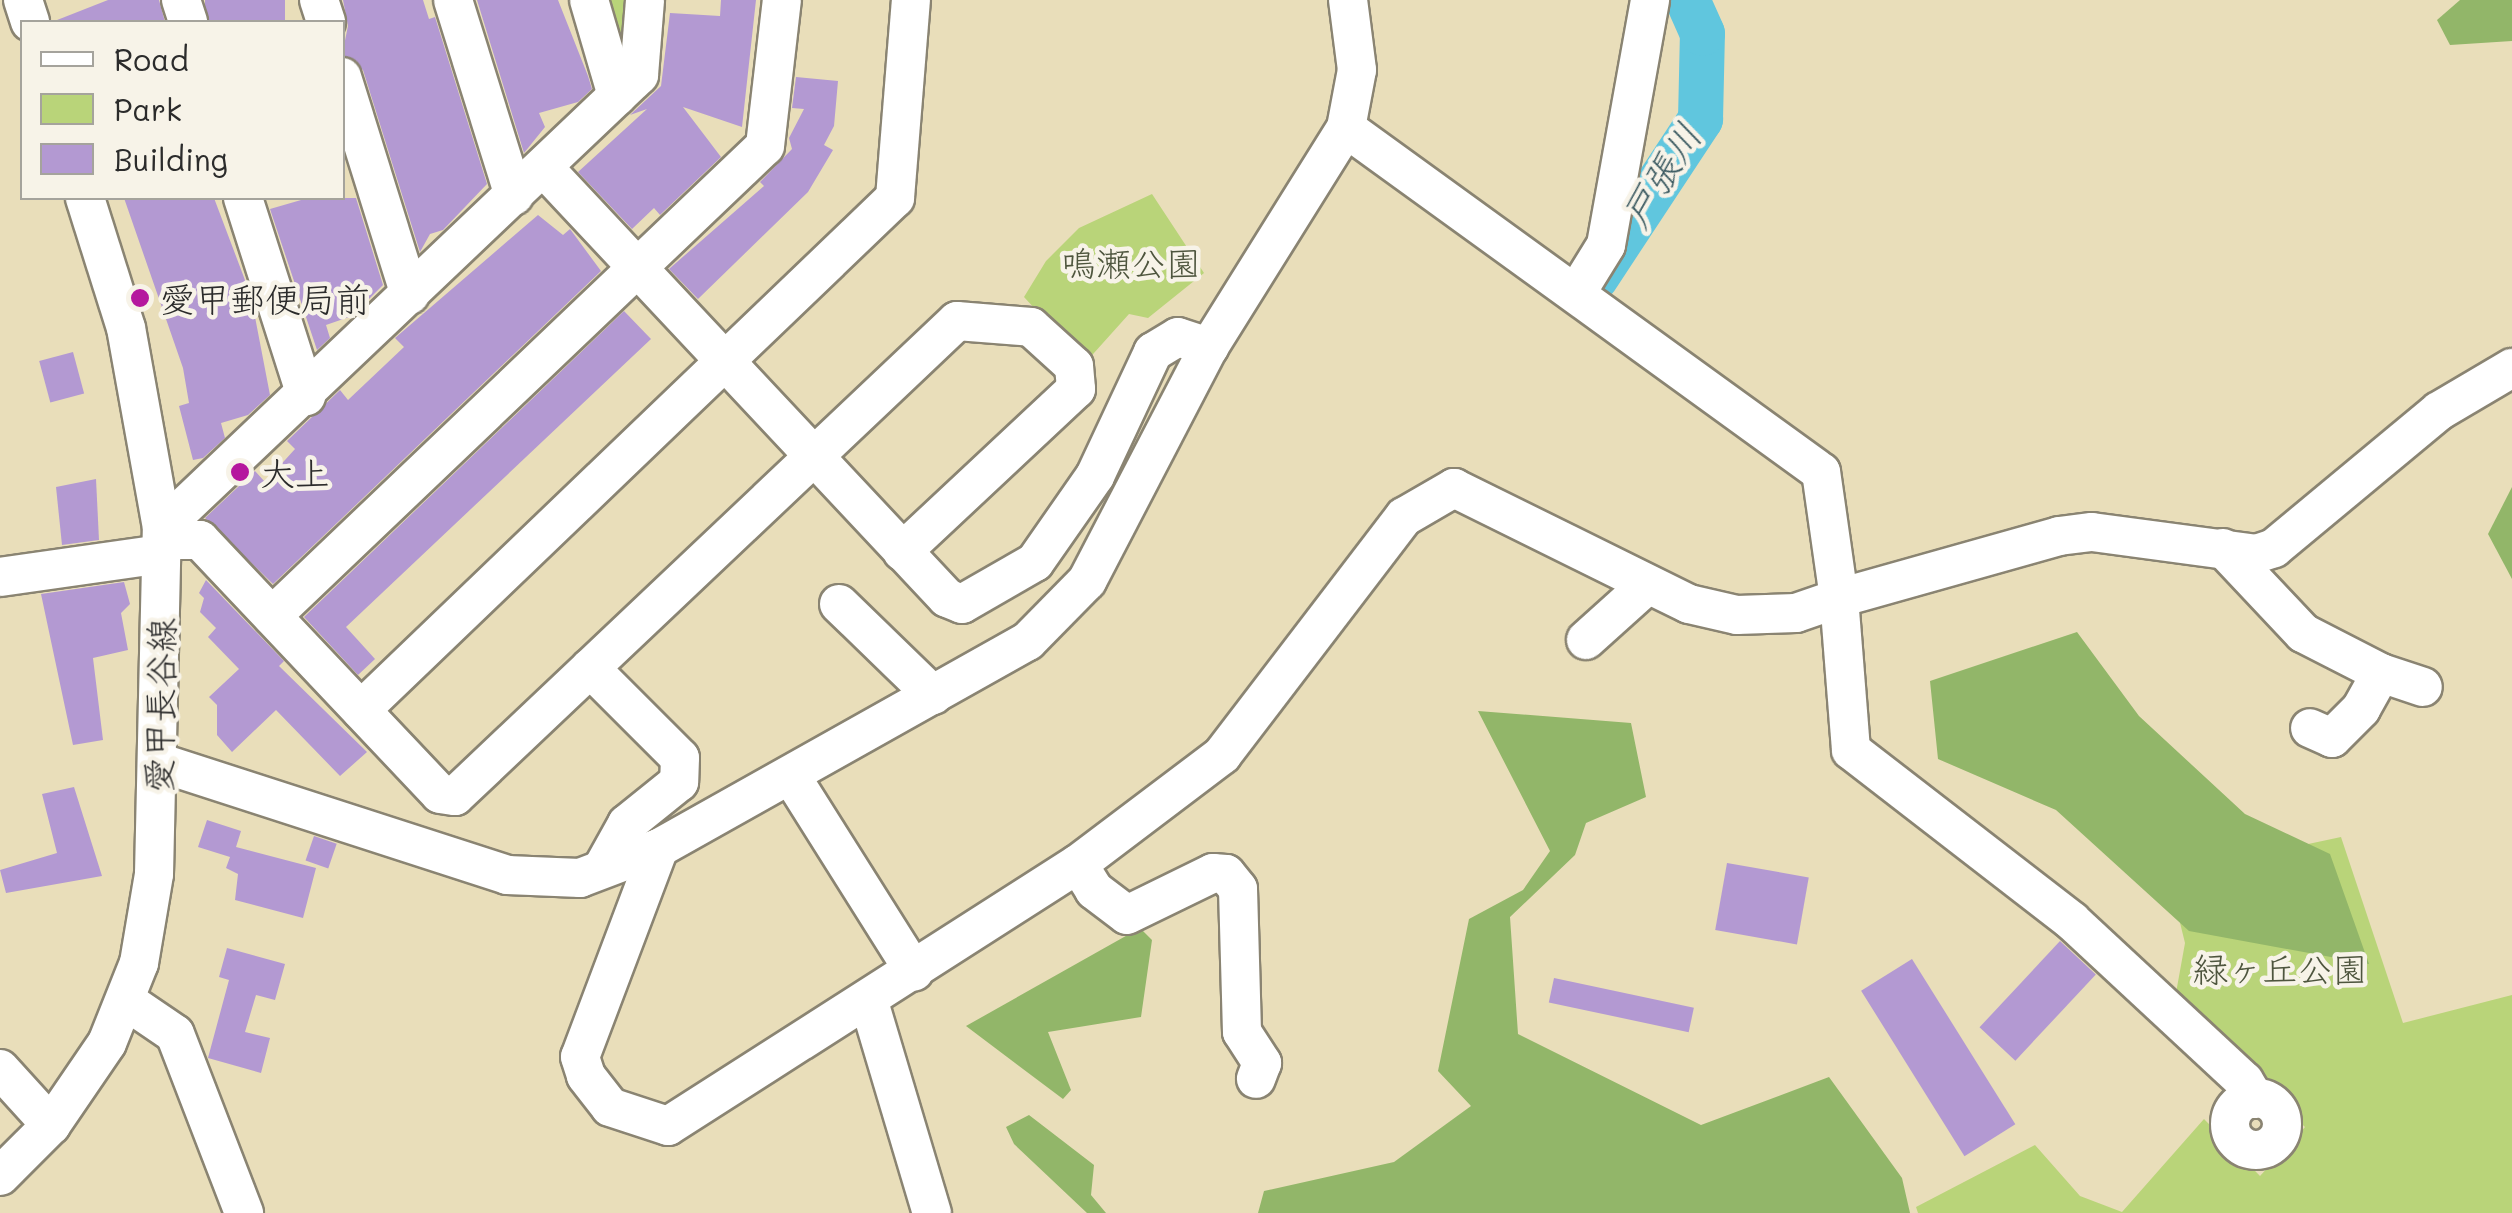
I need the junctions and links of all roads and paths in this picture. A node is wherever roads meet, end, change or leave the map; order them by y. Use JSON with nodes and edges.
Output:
{"nodes":[{"id":1,"x":452,"y":0,"type":"edge"},
{"id":2,"x":588,"y":0,"type":"edge"},
{"id":3,"x":645,"y":0,"type":"edge"},
{"id":4,"x":782,"y":0,"type":"edge"},
{"id":5,"x":910,"y":0,"type":"edge"},
{"id":6,"x":1348,"y":0,"type":"edge"},
{"id":7,"x":1650,"y":0,"type":"edge"},
{"id":8,"x":345,"y":87,"type":"edge"},
{"id":9,"x":617,"y":96,"type":"junction"},
{"id":10,"x":1346,"y":128,"type":"junction"},
{"id":11,"x":544,"y":168,"type":"junction"},
{"id":12,"x":514,"y":196,"type":"junction"},
{"id":13,"x":86,"y":200,"type":"edge"},
{"id":14,"x":244,"y":200,"type":"edge"},
{"id":15,"x":637,"y":268,"type":"junction"},
{"id":16,"x":1577,"y":292,"type":"junction"},
{"id":17,"x":410,"y":295,"type":"junction"},
{"id":18,"x":1209,"y":347,"type":"junction"},
{"id":19,"x":725,"y":362,"type":"junction"},
{"id":20,"x":2512,"y":368,"type":"edge"},
{"id":21,"x":306,"y":396,"type":"junction"},
{"id":22,"x":814,"y":456,"type":"junction"},
{"id":23,"x":162,"y":541,"type":"junction"},
{"id":24,"x":2223,"y":548,"type":"junction"},
{"id":25,"x":902,"y":552,"type":"junction"},
{"id":26,"x":0,"y":576,"type":"edge"},
{"id":27,"x":1648,"y":585,"type":"junction"},
{"id":28,"x":1839,"y":598,"type":"junction"},
{"id":29,"x":839,"y":604,"type":"dead end"},
{"id":30,"x":272,"y":616,"type":"junction"},
{"id":31,"x":1586,"y":640,"type":"dead end"},
{"id":32,"x":590,"y":668,"type":"junction"},
{"id":33,"x":2381,"y":673,"type":"junction"},
{"id":34,"x":2423,"y":687,"type":"dead end"},
{"id":35,"x":933,"y":695,"type":"junction"},
{"id":36,"x":360,"y":710,"type":"junction"},
{"id":37,"x":2310,"y":728,"type":"dead end"},
{"id":38,"x":158,"y":762,"type":"junction"},
{"id":39,"x":791,"y":776,"type":"junction"},
{"id":40,"x":659,"y":848,"type":"junction"},
{"id":41,"x":1078,"y":864,"type":"junction"},
{"id":42,"x":602,"y":869,"type":"junction"},
{"id":43,"x":914,"y":971,"type":"junction"},
{"id":44,"x":126,"y":1000,"type":"junction"},
{"id":45,"x":869,"y":1002,"type":"junction"},
{"id":46,"x":0,"y":1069,"type":"edge"},
{"id":47,"x":1256,"y":1079,"type":"dead end"},
{"id":48,"x":2255,"y":1098,"type":"dead end"},
{"id":49,"x":51,"y":1126,"type":"junction"},
{"id":50,"x":0,"y":1176,"type":"edge"},
{"id":51,"x":244,"y":1213,"type":"edge"},
{"id":52,"x":932,"y":1213,"type":"edge"}],
"edges":[{"from":1,"to":12,"type":"street"},
{"from":2,"to":9,"type":"street"},
{"from":3,"to":9,"type":"street"},
{"from":4,"to":15,"type":"street"},
{"from":5,"to":19,"type":"street"},
{"from":6,"to":10,"type":"street"},
{"from":7,"to":16,"type":"street"},
{"from":8,"to":17,"type":"street"},
{"from":9,"to":11,"type":"street"},
{"from":10,"to":16,"type":"street"},
{"from":10,"to":18,"type":"street"},
{"from":11,"to":12,"type":"street"},
{"from":11,"to":15,"type":"street"},
{"from":12,"to":17,"type":"street"},
{"from":13,"to":23,"type":"street","name":"愛甲長谷線"},
{"from":14,"to":21,"type":"street"},
{"from":15,"to":19,"type":"street"},
{"from":15,"to":30,"type":"street"},
{"from":16,"to":28,"type":"street"},
{"from":17,"to":21,"type":"street"},
{"from":18,"to":25,"type":"street"},
{"from":18,"to":35,"type":"street"},
{"from":19,"to":22,"type":"street"},
{"from":19,"to":36,"type":"street"},
{"from":20,"to":24,"type":"street"},
{"from":21,"to":23,"type":"street"},
{"from":22,"to":25,"type":"street"},
{"from":22,"to":25,"type":"street"},
{"from":22,"to":32,"type":"street"},
{"from":23,"to":26,"type":"street"},
{"from":23,"to":30,"type":"street"},
{"from":23,"to":38,"type":"street","name":"愛甲長谷線"},
{"from":24,"to":28,"type":"street"},
{"from":24,"to":33,"type":"street"},
{"from":27,"to":28,"type":"street"},
{"from":27,"to":31,"type":"street"},
{"from":27,"to":41,"type":"street"},
{"from":28,"to":48,"type":"street"},
{"from":29,"to":35,"type":"street"},
{"from":30,"to":36,"type":"street"},
{"from":32,"to":36,"type":"street"},
{"from":32,"to":42,"type":"street"},
{"from":33,"to":34,"type":"street"},
{"from":33,"to":37,"type":"street"},
{"from":35,"to":39,"type":"street"},
{"from":38,"to":42,"type":"street"},
{"from":38,"to":44,"type":"street","name":"愛甲長谷線"},
{"from":39,"to":40,"type":"street"},
{"from":39,"to":43,"type":"street"},
{"from":40,"to":42,"type":"street"},
{"from":40,"to":45,"type":"street"},
{"from":41,"to":43,"type":"street"},
{"from":41,"to":47,"type":"street"},
{"from":43,"to":45,"type":"street"},
{"from":44,"to":49,"type":"street","name":"愛甲長谷線"},
{"from":44,"to":51,"type":"street"},
{"from":45,"to":52,"type":"street"},
{"from":46,"to":49,"type":"street"},
{"from":49,"to":50,"type":"street","name":"愛甲長谷線"}]}
